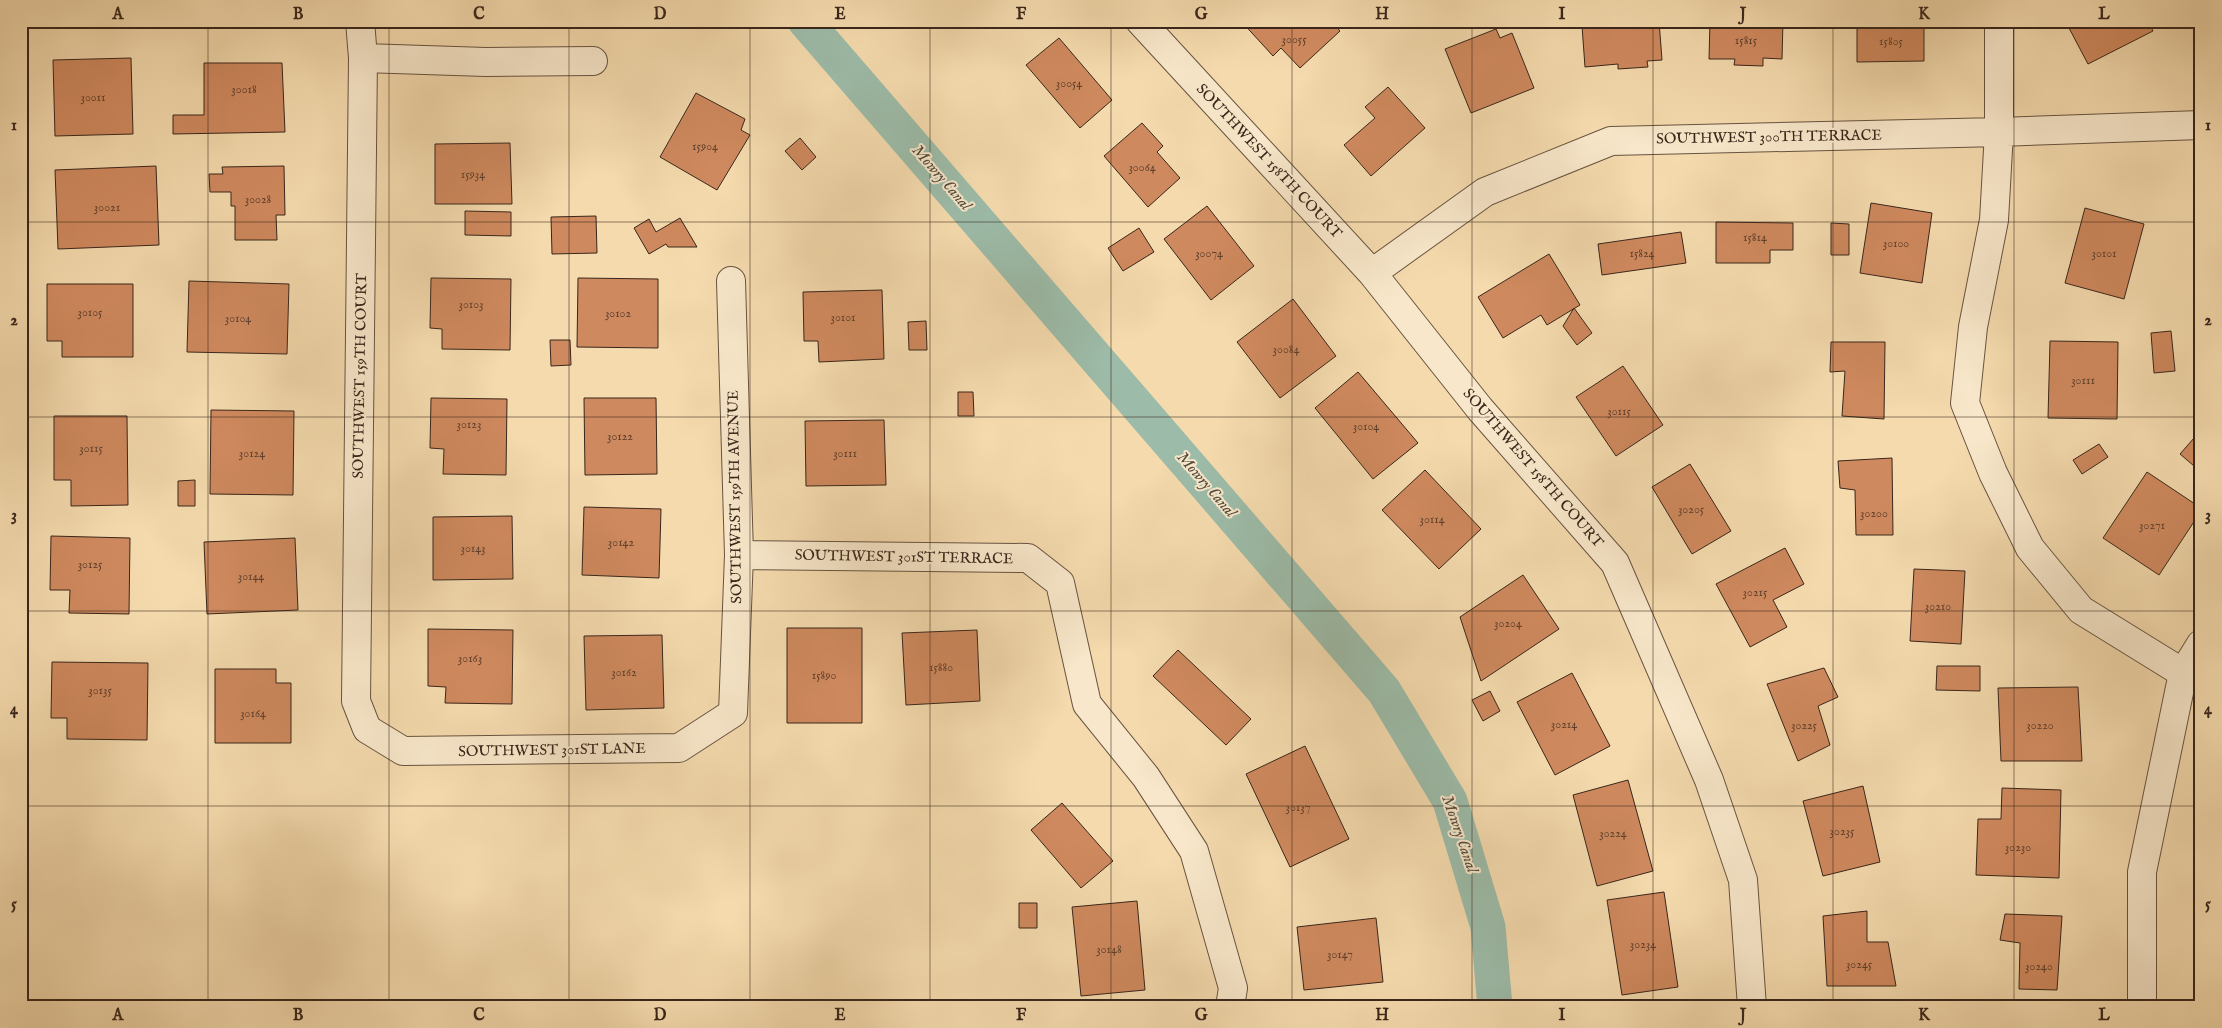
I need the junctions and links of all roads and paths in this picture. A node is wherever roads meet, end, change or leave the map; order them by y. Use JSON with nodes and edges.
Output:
{"nodes":[{"id":1,"x":360,"y":21,"type":"edge"},
{"id":2,"x":1140,"y":21,"type":"edge"},
{"id":3,"x":1999,"y":21,"type":"edge"},
{"id":4,"x":362,"y":58,"type":"junction"},
{"id":5,"x":593,"y":61,"type":"dead end"},
{"id":6,"x":2201,"y":125,"type":"edge"},
{"id":7,"x":1999,"y":132,"type":"junction"},
{"id":8,"x":1372,"y":273,"type":"junction"},
{"id":9,"x":731,"y":281,"type":"dead end"},
{"id":10,"x":739,"y":555,"type":"junction"},
{"id":11,"x":2201,"y":644,"type":"edge"},
{"id":12,"x":2183,"y":673,"type":"junction"},
{"id":13,"x":733,"y":713,"type":"joint"},
{"id":14,"x":366,"y":729,"type":"joint"},
{"id":15,"x":1230,"y":1007,"type":"edge"},
{"id":16,"x":1752,"y":1007,"type":"edge"},
{"id":17,"x":2142,"y":1007,"type":"edge"}],
"edges":[{"from":1,"to":4,"type":"street","name":"SOUTHWEST 159TH COURT"},
{"from":2,"to":8,"type":"street","name":"SOUTHWEST 158TH COURT"},
{"from":3,"to":7,"type":"street"},
{"from":4,"to":5,"type":"street"},
{"from":4,"to":14,"type":"street","name":"SOUTHWEST 159TH COURT"},
{"from":6,"to":7,"type":"street","name":"SOUTHWEST 300TH TERRACE"},
{"from":7,"to":8,"type":"street","name":"SOUTHWEST 300TH TERRACE"},
{"from":7,"to":12,"type":"street"},
{"from":8,"to":16,"type":"street","name":"SOUTHWEST 158TH COURT"},
{"from":9,"to":10,"type":"street","name":"SOUTHWEST 159TH AVENUE"},
{"from":10,"to":13,"type":"street","name":"SOUTHWEST 159TH AVENUE"},
{"from":10,"to":15,"type":"street","name":"SOUTHWEST 301ST TERRACE"},
{"from":11,"to":12,"type":"street"},
{"from":12,"to":17,"type":"street"},
{"from":13,"to":14,"type":"street","name":"SOUTHWEST 301ST LANE"}]}
